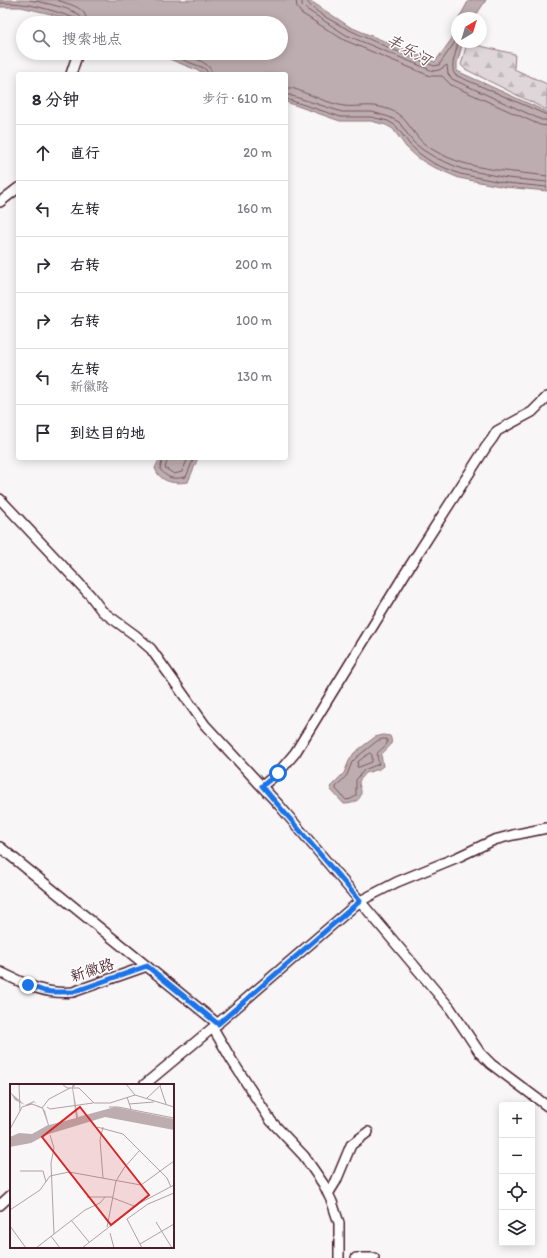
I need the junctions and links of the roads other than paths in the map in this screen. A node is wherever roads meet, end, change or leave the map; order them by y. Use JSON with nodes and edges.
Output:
{"nodes":[{"id":1,"x":76,"y":60,"type":"edge"},
{"id":2,"x":72,"y":72,"type":"edge"},
{"id":3,"x":16,"y":190,"type":"edge"},
{"id":4,"x":0,"y":202,"type":"edge"},
{"id":5,"x":547,"y":396,"type":"edge"},
{"id":6,"x":0,"y":500,"type":"edge"},
{"id":7,"x":262,"y":786,"type":"junction"},
{"id":8,"x":547,"y":828,"type":"edge"},
{"id":9,"x":0,"y":848,"type":"edge"},
{"id":10,"x":360,"y":901,"type":"junction"},
{"id":11,"x":147,"y":966,"type":"junction"},
{"id":12,"x":0,"y":972,"type":"edge"},
{"id":13,"x":215,"y":1026,"type":"junction"},
{"id":14,"x":145,"y":1084,"type":"edge"},
{"id":15,"x":547,"y":1106,"type":"edge"},
{"id":16,"x":368,"y":1132,"type":"dead end"},
{"id":17,"x":328,"y":1194,"type":"junction"},
{"id":18,"x":10,"y":1196,"type":"edge"},
{"id":19,"x":0,"y":1205,"type":"edge"},
{"id":20,"x":339,"y":1258,"type":"edge"},
{"id":21,"x":356,"y":1258,"type":"edge"},
{"id":22,"x":374,"y":1258,"type":"edge"}],
"edges":[{"from":1,"to":2,"type":"street"},
{"from":3,"to":4,"type":"street"},
{"from":5,"to":7,"type":"street"},
{"from":6,"to":7,"type":"street"},
{"from":7,"to":10,"type":"street"},
{"from":8,"to":10,"type":"street"},
{"from":9,"to":11,"type":"street"},
{"from":10,"to":13,"type":"street"},
{"from":10,"to":15,"type":"street"},
{"from":11,"to":12,"type":"street","name":"新徽路"},
{"from":11,"to":13,"type":"street"},
{"from":13,"to":14,"type":"street"},
{"from":13,"to":17,"type":"street"},
{"from":16,"to":17,"type":"street"},
{"from":17,"to":20,"type":"street"},
{"from":18,"to":19,"type":"street"},
{"from":21,"to":22,"type":"street"}]}
